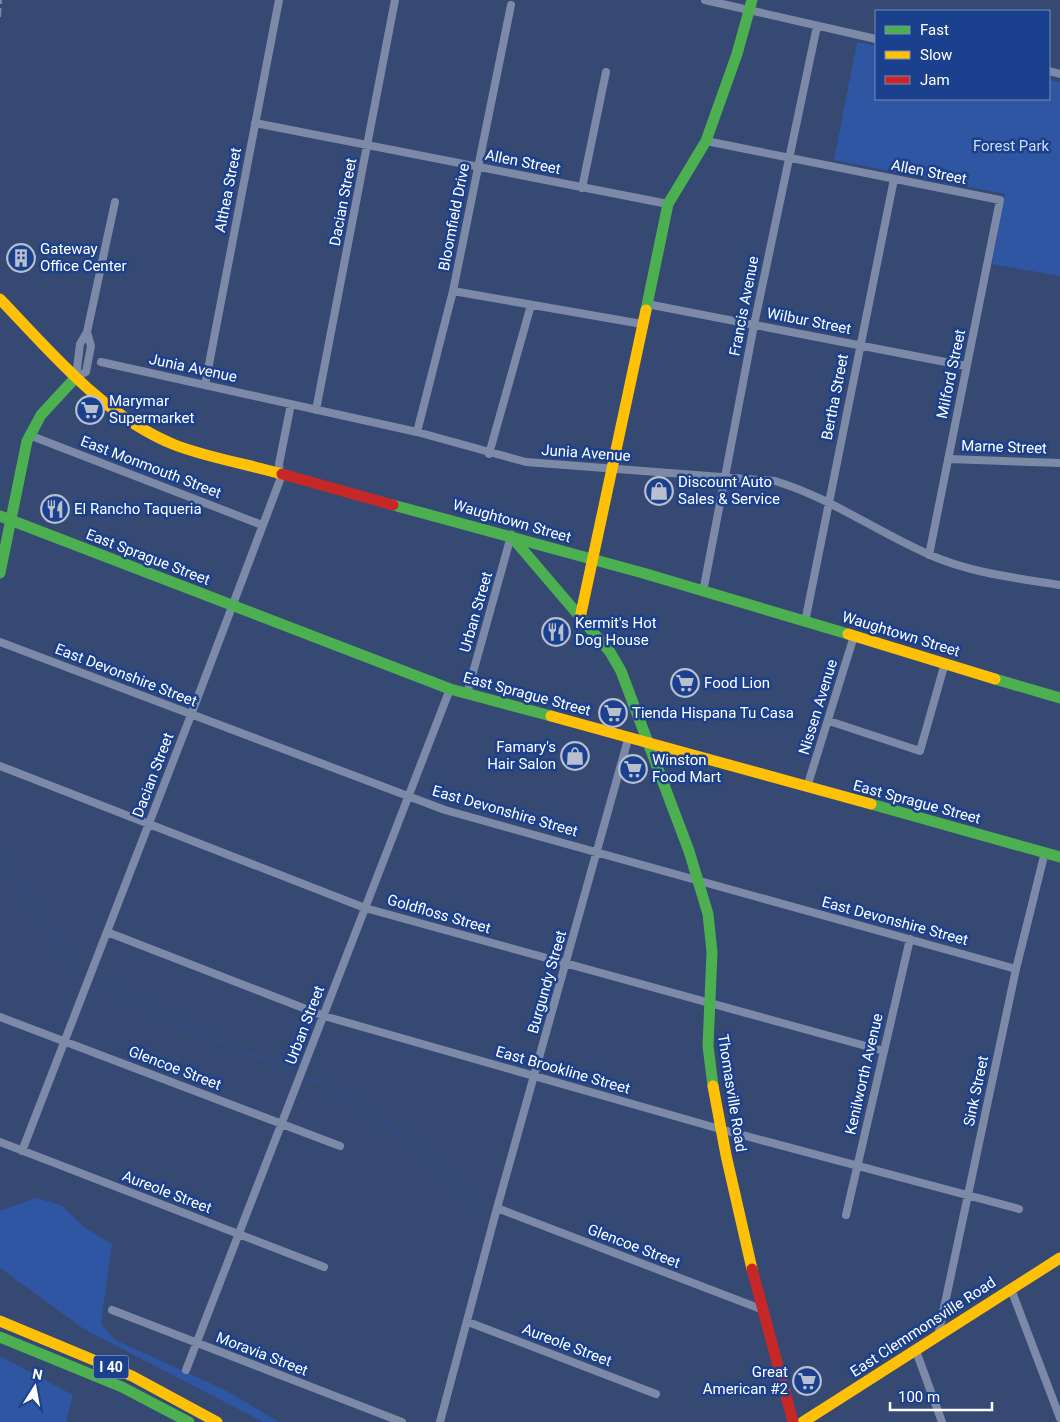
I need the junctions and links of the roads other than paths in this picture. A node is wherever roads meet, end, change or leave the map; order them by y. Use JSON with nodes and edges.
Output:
{"nodes":[{"id":1,"x":279,"y":0,"type":"edge"},
{"id":2,"x":396,"y":0,"type":"edge"},
{"id":3,"x":705,"y":0,"type":"edge"},
{"id":4,"x":511,"y":5,"type":"dead end"},
{"id":5,"x":751,"y":6,"type":"edge"},
{"id":6,"x":817,"y":26,"type":"junction"},
{"id":7,"x":875,"y":39,"type":"edge"},
{"id":8,"x":606,"y":72,"type":"dead end"},
{"id":9,"x":255,"y":123,"type":"junction"},
{"id":10,"x":706,"y":141,"type":"junction"},
{"id":11,"x":368,"y":146,"type":"junction"},
{"id":12,"x":788,"y":158,"type":"junction"},
{"id":13,"x":478,"y":167,"type":"junction"},
{"id":14,"x":894,"y":179,"type":"junction"},
{"id":15,"x":582,"y":188,"type":"junction"},
{"id":16,"x":1000,"y":200,"type":"joint"},
{"id":17,"x":116,"y":202,"type":"dead end"},
{"id":18,"x":668,"y":204,"type":"junction"},
{"id":19,"x":453,"y":291,"type":"junction"},
{"id":20,"x":0,"y":299,"type":"edge"},
{"id":21,"x":647,"y":304,"type":"junction"},
{"id":22,"x":531,"y":305,"type":"junction"},
{"id":23,"x":642,"y":324,"type":"junction"},
{"id":24,"x":754,"y":324,"type":"junction"},
{"id":25,"x":859,"y":345,"type":"junction"},
{"id":26,"x":101,"y":362,"type":"dead end"},
{"id":27,"x":966,"y":366,"type":"junction"},
{"id":28,"x":76,"y":377,"type":"junction"},
{"id":29,"x":205,"y":385,"type":"junction"},
{"id":30,"x":291,"y":404,"type":"junction"},
{"id":31,"x":316,"y":410,"type":"junction"},
{"id":32,"x":417,"y":432,"type":"junction"},
{"id":33,"x":29,"y":435,"type":"junction"},
{"id":34,"x":489,"y":454,"type":"junction"},
{"id":35,"x":948,"y":459,"type":"junction"},
{"id":36,"x":1060,"y":463,"type":"edge"},
{"id":37,"x":614,"y":468,"type":"junction"},
{"id":38,"x":279,"y":473,"type":"junction"},
{"id":39,"x":725,"y":476,"type":"junction"},
{"id":40,"x":829,"y":502,"type":"junction"},
{"id":41,"x":5,"y":518,"type":"edge"},
{"id":42,"x":262,"y":525,"type":"junction"},
{"id":43,"x":511,"y":536,"type":"junction"},
{"id":44,"x":930,"y":555,"type":"junction"},
{"id":45,"x":594,"y":559,"type":"junction"},
{"id":46,"x":0,"y":573,"type":"edge"},
{"id":47,"x":1060,"y":585,"type":"edge"},
{"id":48,"x":703,"y":592,"type":"junction"},
{"id":49,"x":231,"y":605,"type":"junction"},
{"id":50,"x":580,"y":618,"type":"junction"},
{"id":51,"x":805,"y":622,"type":"junction"},
{"id":52,"x":854,"y":636,"type":"junction"},
{"id":53,"x":0,"y":642,"type":"edge"},
{"id":54,"x":945,"y":663,"type":"junction"},
{"id":55,"x":450,"y":689,"type":"junction"},
{"id":56,"x":467,"y":694,"type":"junction"},
{"id":57,"x":1060,"y":698,"type":"edge"},
{"id":58,"x":191,"y":716,"type":"junction"},
{"id":59,"x":829,"y":721,"type":"junction"},
{"id":60,"x":629,"y":736,"type":"junction"},
{"id":61,"x":649,"y":742,"type":"junction"},
{"id":62,"x":0,"y":766,"type":"edge"},
{"id":63,"x":807,"y":787,"type":"junction"},
{"id":64,"x":407,"y":797,"type":"junction"},
{"id":65,"x":149,"y":823,"type":"junction"},
{"id":66,"x":598,"y":851,"type":"junction"},
{"id":67,"x":1045,"y":852,"type":"junction"},
{"id":68,"x":1060,"y":857,"type":"edge"},
{"id":69,"x":700,"y":882,"type":"junction"},
{"id":70,"x":365,"y":908,"type":"junction"},
{"id":71,"x":107,"y":932,"type":"junction"},
{"id":72,"x":910,"y":939,"type":"junction"},
{"id":73,"x":567,"y":964,"type":"junction"},
{"id":74,"x":1016,"y":969,"type":"junction"},
{"id":75,"x":709,"y":1004,"type":"junction"},
{"id":76,"x":324,"y":1016,"type":"junction"},
{"id":77,"x":0,"y":1017,"type":"edge"},
{"id":78,"x":65,"y":1042,"type":"junction"},
{"id":79,"x":884,"y":1051,"type":"junction"},
{"id":80,"x":535,"y":1077,"type":"junction"},
{"id":81,"x":282,"y":1123,"type":"junction"},
{"id":82,"x":720,"y":1129,"type":"junction"},
{"id":83,"x":0,"y":1142,"type":"edge"},
{"id":84,"x":340,"y":1146,"type":"dead end"},
{"id":85,"x":22,"y":1150,"type":"junction"},
{"id":86,"x":857,"y":1165,"type":"junction"},
{"id":87,"x":968,"y":1195,"type":"junction"},
{"id":88,"x":497,"y":1208,"type":"junction"},
{"id":89,"x":1019,"y":1209,"type":"dead end"},
{"id":90,"x":846,"y":1215,"type":"dead end"},
{"id":91,"x":239,"y":1234,"type":"junction"},
{"id":92,"x":1060,"y":1258,"type":"edge"},
{"id":93,"x":324,"y":1267,"type":"dead end"},
{"id":94,"x":1011,"y":1289,"type":"junction"},
{"id":95,"x":761,"y":1309,"type":"junction"},
{"id":96,"x":112,"y":1310,"type":"dead end"},
{"id":97,"x":0,"y":1321,"type":"edge"},
{"id":98,"x":468,"y":1322,"type":"junction"},
{"id":99,"x":0,"y":1336,"type":"edge"},
{"id":100,"x":938,"y":1336,"type":"junction"},
{"id":101,"x":196,"y":1344,"type":"junction"},
{"id":102,"x":916,"y":1351,"type":"junction"},
{"id":103,"x":186,"y":1370,"type":"dead end"},
{"id":104,"x":656,"y":1394,"type":"dead end"},
{"id":105,"x":155,"y":1402,"type":"junction"},
{"id":106,"x":1060,"y":1418,"type":"edge"},
{"id":107,"x":181,"y":1422,"type":"edge"},
{"id":108,"x":189,"y":1422,"type":"edge"},
{"id":109,"x":217,"y":1422,"type":"edge"},
{"id":110,"x":402,"y":1422,"type":"edge"},
{"id":111,"x":440,"y":1422,"type":"edge"},
{"id":112,"x":793,"y":1422,"type":"edge"},
{"id":113,"x":803,"y":1422,"type":"edge"},
{"id":114,"x":942,"y":1422,"type":"edge"}],
"edges":[{"from":1,"to":9,"type":"street","name":"Althea Street"},
{"from":2,"to":11,"type":"street","name":"Dacian Street"},
{"from":3,"to":5,"type":"street"},
{"from":4,"to":13,"type":"street","name":"Bloomfield Drive"},
{"from":5,"to":6,"type":"street"},
{"from":5,"to":10,"type":"main road"},
{"from":6,"to":7,"type":"street"},
{"from":6,"to":12,"type":"street","name":"Francis Avenue"},
{"from":8,"to":15,"type":"street"},
{"from":9,"to":11,"type":"street","name":"Allen Street"},
{"from":9,"to":29,"type":"street","name":"Althea Street"},
{"from":10,"to":12,"type":"street","name":"Allen Street"},
{"from":10,"to":18,"type":"main road"},
{"from":11,"to":13,"type":"street","name":"Allen Street"},
{"from":11,"to":31,"type":"street","name":"Dacian Street"},
{"from":12,"to":14,"type":"street","name":"Allen Street"},
{"from":12,"to":24,"type":"street","name":"Francis Avenue"},
{"from":13,"to":15,"type":"street","name":"Allen Street"},
{"from":13,"to":19,"type":"street","name":"Bloomfield Drive"},
{"from":14,"to":16,"type":"street","name":"Allen Street"},
{"from":14,"to":25,"type":"street","name":"Bertha Street"},
{"from":15,"to":18,"type":"street","name":"Allen Street"},
{"from":16,"to":27,"type":"street","name":"Milford Street"},
{"from":17,"to":28,"type":"street"},
{"from":18,"to":21,"type":"main road"},
{"from":19,"to":22,"type":"street"},
{"from":19,"to":32,"type":"street","name":"Bloomfield Drive"},
{"from":20,"to":28,"type":"main road","name":"Waughtown Street"},
{"from":21,"to":23,"type":"main road"},
{"from":21,"to":24,"type":"street","name":"Wilbur Street"},
{"from":22,"to":23,"type":"street"},
{"from":22,"to":34,"type":"street"},
{"from":23,"to":37,"type":"main road"},
{"from":24,"to":25,"type":"street","name":"Wilbur Street"},
{"from":24,"to":39,"type":"street","name":"Francis Avenue"},
{"from":25,"to":27,"type":"street","name":"Wilbur Street"},
{"from":25,"to":40,"type":"street","name":"Bertha Street"},
{"from":26,"to":29,"type":"street","name":"Junia Avenue"},
{"from":27,"to":35,"type":"street","name":"Milford Street"},
{"from":28,"to":33,"type":"main road"},
{"from":28,"to":38,"type":"main road","name":"Waughtown Street"},
{"from":29,"to":30,"type":"street","name":"Junia Avenue"},
{"from":30,"to":31,"type":"street","name":"Junia Avenue"},
{"from":30,"to":38,"type":"street","name":"Dacian Street"},
{"from":31,"to":32,"type":"street","name":"Junia Avenue"},
{"from":32,"to":34,"type":"street","name":"Junia Avenue"},
{"from":33,"to":41,"type":"main road"},
{"from":33,"to":42,"type":"street","name":"East Monmouth Street"},
{"from":34,"to":37,"type":"street","name":"Junia Avenue"},
{"from":35,"to":36,"type":"street","name":"Marne Street"},
{"from":35,"to":44,"type":"street","name":"Milford Street"},
{"from":37,"to":39,"type":"street","name":"Junia Avenue"},
{"from":37,"to":45,"type":"main road"},
{"from":38,"to":42,"type":"street","name":"Dacian Street"},
{"from":38,"to":43,"type":"main road","name":"Waughtown Street"},
{"from":39,"to":40,"type":"street","name":"Junia Avenue"},
{"from":39,"to":48,"type":"street","name":"Francis Avenue"},
{"from":40,"to":44,"type":"street","name":"Junia Avenue"},
{"from":40,"to":51,"type":"street","name":"Bertha Street"},
{"from":41,"to":46,"type":"main road"},
{"from":41,"to":49,"type":"main road","name":"East Sprague Street"},
{"from":42,"to":49,"type":"street","name":"Dacian Street"},
{"from":43,"to":45,"type":"main road","name":"Waughtown Street"},
{"from":43,"to":50,"type":"main road","name":"Thomasville Road"},
{"from":43,"to":56,"type":"street","name":"Urban Street"},
{"from":44,"to":47,"type":"street","name":"Junia Avenue"},
{"from":45,"to":48,"type":"main road","name":"Waughtown Street"},
{"from":45,"to":50,"type":"main road"},
{"from":48,"to":51,"type":"main road","name":"Waughtown Street"},
{"from":49,"to":55,"type":"main road","name":"East Sprague Street"},
{"from":49,"to":58,"type":"street","name":"Dacian Street"},
{"from":50,"to":61,"type":"main road","name":"Thomasville Road"},
{"from":51,"to":52,"type":"main road","name":"Waughtown Street"},
{"from":52,"to":54,"type":"main road","name":"Waughtown Street"},
{"from":52,"to":59,"type":"street","name":"Nissen Avenue"},
{"from":53,"to":58,"type":"street","name":"East Devonshire Street"},
{"from":54,"to":57,"type":"main road","name":"Waughtown Street"},
{"from":54,"to":59,"type":"street"},
{"from":55,"to":56,"type":"main road","name":"East Sprague Street"},
{"from":55,"to":64,"type":"street","name":"Urban Street"},
{"from":56,"to":60,"type":"main road","name":"East Sprague Street"},
{"from":58,"to":64,"type":"street","name":"East Devonshire Street"},
{"from":58,"to":65,"type":"street","name":"Dacian Street"},
{"from":59,"to":63,"type":"street","name":"Nissen Avenue"},
{"from":60,"to":61,"type":"main road","name":"East Sprague Street"},
{"from":60,"to":66,"type":"street","name":"Burgundy Street"},
{"from":61,"to":63,"type":"main road","name":"East Sprague Street"},
{"from":61,"to":69,"type":"main road","name":"Thomasville Road"},
{"from":62,"to":65,"type":"street","name":"Goldfloss Street"},
{"from":63,"to":67,"type":"main road","name":"East Sprague Street"},
{"from":64,"to":66,"type":"street","name":"East Devonshire Street"},
{"from":64,"to":70,"type":"street","name":"Urban Street"},
{"from":65,"to":70,"type":"street","name":"Goldfloss Street"},
{"from":65,"to":71,"type":"street","name":"Dacian Street"},
{"from":66,"to":69,"type":"street","name":"East Devonshire Street"},
{"from":66,"to":73,"type":"street","name":"Burgundy Street"},
{"from":67,"to":68,"type":"main road","name":"East Sprague Street"},
{"from":67,"to":74,"type":"street","name":"Sink Street"},
{"from":69,"to":72,"type":"street","name":"East Devonshire Street"},
{"from":69,"to":75,"type":"main road","name":"Thomasville Road"},
{"from":70,"to":73,"type":"street","name":"Goldfloss Street"},
{"from":70,"to":76,"type":"street","name":"Urban Street"},
{"from":71,"to":76,"type":"street","name":"East Brookline Street"},
{"from":71,"to":78,"type":"street","name":"Dacian Street"},
{"from":72,"to":74,"type":"street","name":"East Devonshire Street"},
{"from":72,"to":79,"type":"street","name":"Kenilworth Avenue"},
{"from":73,"to":75,"type":"street","name":"Goldfloss Street"},
{"from":73,"to":80,"type":"street","name":"Burgundy Street"},
{"from":74,"to":87,"type":"street","name":"Sink Street"},
{"from":75,"to":79,"type":"street","name":"Goldfloss Street"},
{"from":75,"to":82,"type":"main road","name":"Thomasville Road"},
{"from":76,"to":80,"type":"street","name":"East Brookline Street"},
{"from":76,"to":81,"type":"street","name":"Urban Street"},
{"from":77,"to":78,"type":"street","name":"Glencoe Street"},
{"from":78,"to":81,"type":"street","name":"Glencoe Street"},
{"from":78,"to":85,"type":"street","name":"Dacian Street"},
{"from":79,"to":86,"type":"street","name":"Kenilworth Avenue"},
{"from":80,"to":82,"type":"street","name":"East Brookline Street"},
{"from":80,"to":88,"type":"street","name":"Burgundy Street"},
{"from":81,"to":84,"type":"street","name":"Glencoe Street"},
{"from":81,"to":91,"type":"street","name":"Urban Street"},
{"from":82,"to":86,"type":"street","name":"East Brookline Street"},
{"from":82,"to":95,"type":"main road","name":"Thomasville Road"},
{"from":83,"to":85,"type":"street","name":"Aureole Street"},
{"from":85,"to":91,"type":"street","name":"Aureole Street"},
{"from":86,"to":87,"type":"street","name":"East Brookline Street"},
{"from":86,"to":90,"type":"street","name":"Kenilworth Avenue"},
{"from":87,"to":89,"type":"street","name":"East Brookline Street"},
{"from":87,"to":100,"type":"street","name":"Sink Street"},
{"from":88,"to":95,"type":"street","name":"Glencoe Street"},
{"from":88,"to":98,"type":"street","name":"Burgundy Street"},
{"from":91,"to":93,"type":"street","name":"Aureole Street"},
{"from":91,"to":101,"type":"street","name":"Urban Street"},
{"from":92,"to":94,"type":"main road","name":"East Clemmonsville Road"},
{"from":94,"to":100,"type":"main road","name":"East Clemmonsville Road"},
{"from":94,"to":106,"type":"street"},
{"from":95,"to":112,"type":"main road","name":"Thomasville Road"},
{"from":96,"to":101,"type":"street","name":"Moravia Street"},
{"from":97,"to":109,"type":"main road","number":"I 40"},
{"from":98,"to":104,"type":"street","name":"Aureole Street"},
{"from":98,"to":111,"type":"street","name":"Burgundy Street"},
{"from":99,"to":105,"type":"main road","number":"I 40"},
{"from":100,"to":102,"type":"main road","name":"East Clemmonsville Road"},
{"from":101,"to":103,"type":"street","name":"Urban Street"},
{"from":101,"to":110,"type":"street","name":"Moravia Street"},
{"from":102,"to":113,"type":"main road","name":"East Clemmonsville Road"},
{"from":102,"to":114,"type":"street"},
{"from":105,"to":107,"type":"main road"},
{"from":105,"to":108,"type":"main road","number":"I 40"}]}
